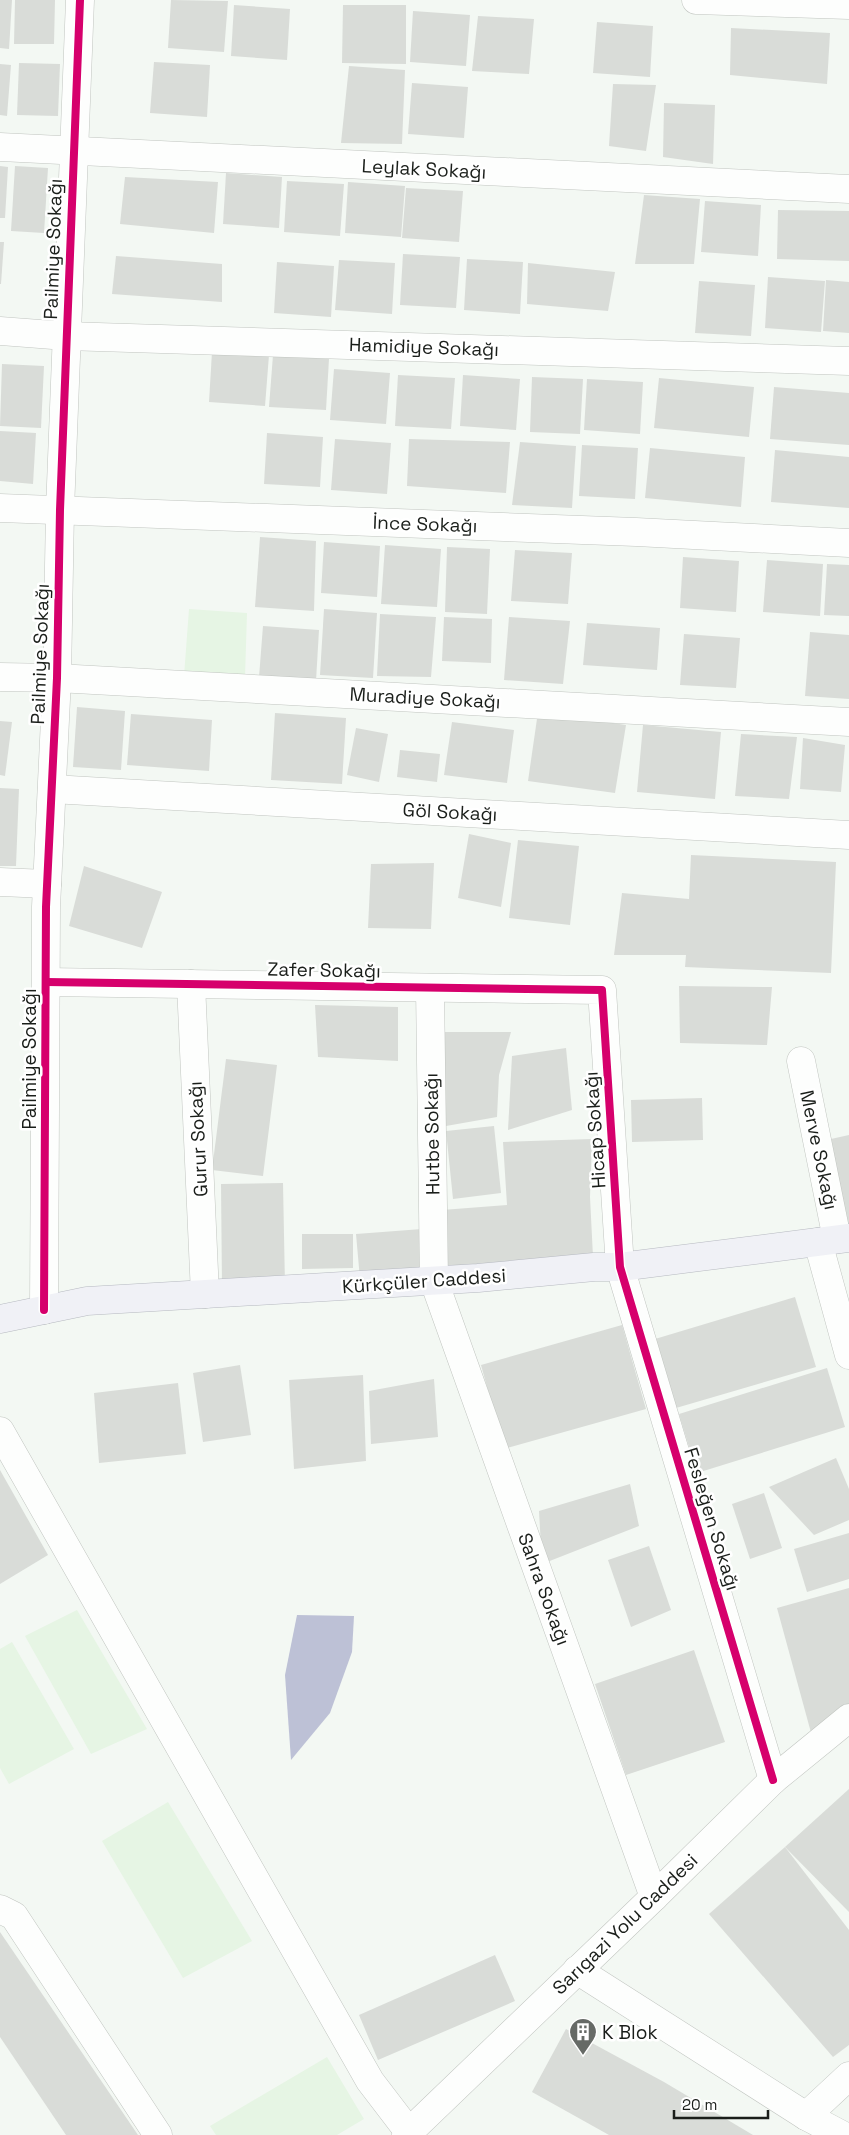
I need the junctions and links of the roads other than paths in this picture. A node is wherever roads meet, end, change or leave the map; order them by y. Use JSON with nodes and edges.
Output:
{"nodes":[{"id":1,"x":80,"y":0,"type":"edge"},
{"id":2,"x":696,"y":0,"type":"edge"},
{"id":3,"x":849,"y":5,"type":"edge"},
{"id":4,"x":0,"y":147,"type":"edge"},
{"id":5,"x":73,"y":151,"type":"junction"},
{"id":6,"x":849,"y":189,"type":"edge"},
{"id":7,"x":0,"y":332,"type":"edge"},
{"id":8,"x":66,"y":336,"type":"junction"},
{"id":9,"x":849,"y":361,"type":"edge"},
{"id":10,"x":0,"y":508,"type":"edge"},
{"id":11,"x":60,"y":510,"type":"junction"},
{"id":12,"x":849,"y":542,"type":"edge"},
{"id":13,"x":0,"y":677,"type":"edge"},
{"id":14,"x":57,"y":678,"type":"junction"},
{"id":15,"x":849,"y":722,"type":"edge"},
{"id":16,"x":52,"y":789,"type":"junction"},
{"id":17,"x":849,"y":836,"type":"edge"},
{"id":18,"x":0,"y":882,"type":"edge"},
{"id":19,"x":48,"y":884,"type":"junction"},
{"id":20,"x":46,"y":982,"type":"junction"},
{"id":21,"x":190,"y":984,"type":"junction"},
{"id":22,"x":430,"y":988,"type":"junction"},
{"id":23,"x":602,"y":990,"type":"joint"},
{"id":24,"x":801,"y":1060,"type":"dead end"},
{"id":25,"x":835,"y":1239,"type":"edge"},
{"id":26,"x":620,"y":1267,"type":"junction"},
{"id":27,"x":434,"y":1281,"type":"junction"},
{"id":28,"x":205,"y":1294,"type":"junction"},
{"id":29,"x":44,"y":1310,"type":"junction"},
{"id":30,"x":0,"y":1319,"type":"edge"},
{"id":31,"x":849,"y":1355,"type":"edge"},
{"id":32,"x":0,"y":1430,"type":"edge"},
{"id":33,"x":849,"y":1718,"type":"edge"},
{"id":34,"x":773,"y":1780,"type":"junction"},
{"id":35,"x":654,"y":1897,"type":"junction"},
{"id":36,"x":0,"y":1910,"type":"edge"},
{"id":37,"x":577,"y":1970,"type":"junction"},
{"id":38,"x":849,"y":2076,"type":"edge"},
{"id":39,"x":806,"y":2116,"type":"junction"},
{"id":40,"x":407,"y":2133,"type":"edge"},
{"id":41,"x":158,"y":2135,"type":"edge"},
{"id":42,"x":842,"y":2135,"type":"edge"}],
"edges":[{"from":1,"to":5,"type":"street","name":"Pailmiye Sokağı"},
{"from":2,"to":3,"type":"street"},
{"from":4,"to":5,"type":"street","name":"Leylak Sokağı"},
{"from":5,"to":6,"type":"street","name":"Leylak Sokağı"},
{"from":5,"to":8,"type":"street","name":"Pailmiye Sokağı"},
{"from":7,"to":8,"type":"street","name":"Hamidiye Sokağı"},
{"from":8,"to":9,"type":"street","name":"Hamidiye Sokağı"},
{"from":8,"to":11,"type":"street","name":"Pailmiye Sokağı"},
{"from":10,"to":11,"type":"street","name":"İnce Sokağı"},
{"from":11,"to":12,"type":"street","name":"İnce Sokağı"},
{"from":11,"to":14,"type":"street","name":"Pailmiye Sokağı"},
{"from":13,"to":14,"type":"street","name":"Muradiye Sokağı"},
{"from":14,"to":15,"type":"street","name":"Muradiye Sokağı"},
{"from":14,"to":16,"type":"street","name":"Pailmiye Sokağı"},
{"from":16,"to":17,"type":"street","name":"Göl Sokağı"},
{"from":16,"to":19,"type":"street","name":"Pailmiye Sokağı"},
{"from":18,"to":19,"type":"street"},
{"from":19,"to":20,"type":"street","name":"Pailmiye Sokağı"},
{"from":20,"to":21,"type":"street","name":"Zafer Sokağı"},
{"from":20,"to":29,"type":"street","name":"Pailmiye Sokağı"},
{"from":21,"to":22,"type":"street","name":"Zafer Sokağı"},
{"from":21,"to":28,"type":"street","name":"Gurur Sokağı"},
{"from":22,"to":23,"type":"street","name":"Zafer Sokağı"},
{"from":22,"to":27,"type":"street","name":"Hutbe Sokağı"},
{"from":23,"to":26,"type":"street","name":"Hicap Sokağı"},
{"from":24,"to":25,"type":"street","name":"Merve Sokağı"},
{"from":25,"to":26,"type":"main road","name":"Kürkçüler Caddesi"},
{"from":25,"to":31,"type":"street","name":"Merve Sokağı"},
{"from":26,"to":27,"type":"main road","name":"Kürkçüler Caddesi"},
{"from":26,"to":34,"type":"street","name":"Fesleğen Sokağı"},
{"from":27,"to":28,"type":"main road","name":"Kürkçüler Caddesi"},
{"from":27,"to":35,"type":"street","name":"Sahra Sokağı"},
{"from":28,"to":29,"type":"main road","name":"Kürkçüler Caddesi"},
{"from":29,"to":30,"type":"main road","name":"Kürkçüler Caddesi"},
{"from":32,"to":40,"type":"street"},
{"from":33,"to":34,"type":"street","name":"Sarıgazi Yolu Caddesi"},
{"from":34,"to":35,"type":"street","name":"Sarıgazi Yolu Caddesi"},
{"from":35,"to":37,"type":"street","name":"Sarıgazi Yolu Caddesi"},
{"from":36,"to":41,"type":"street"},
{"from":37,"to":39,"type":"street"},
{"from":37,"to":40,"type":"street","name":"Sarıgazi Yolu Caddesi"},
{"from":38,"to":39,"type":"street"},
{"from":39,"to":42,"type":"street"}]}
